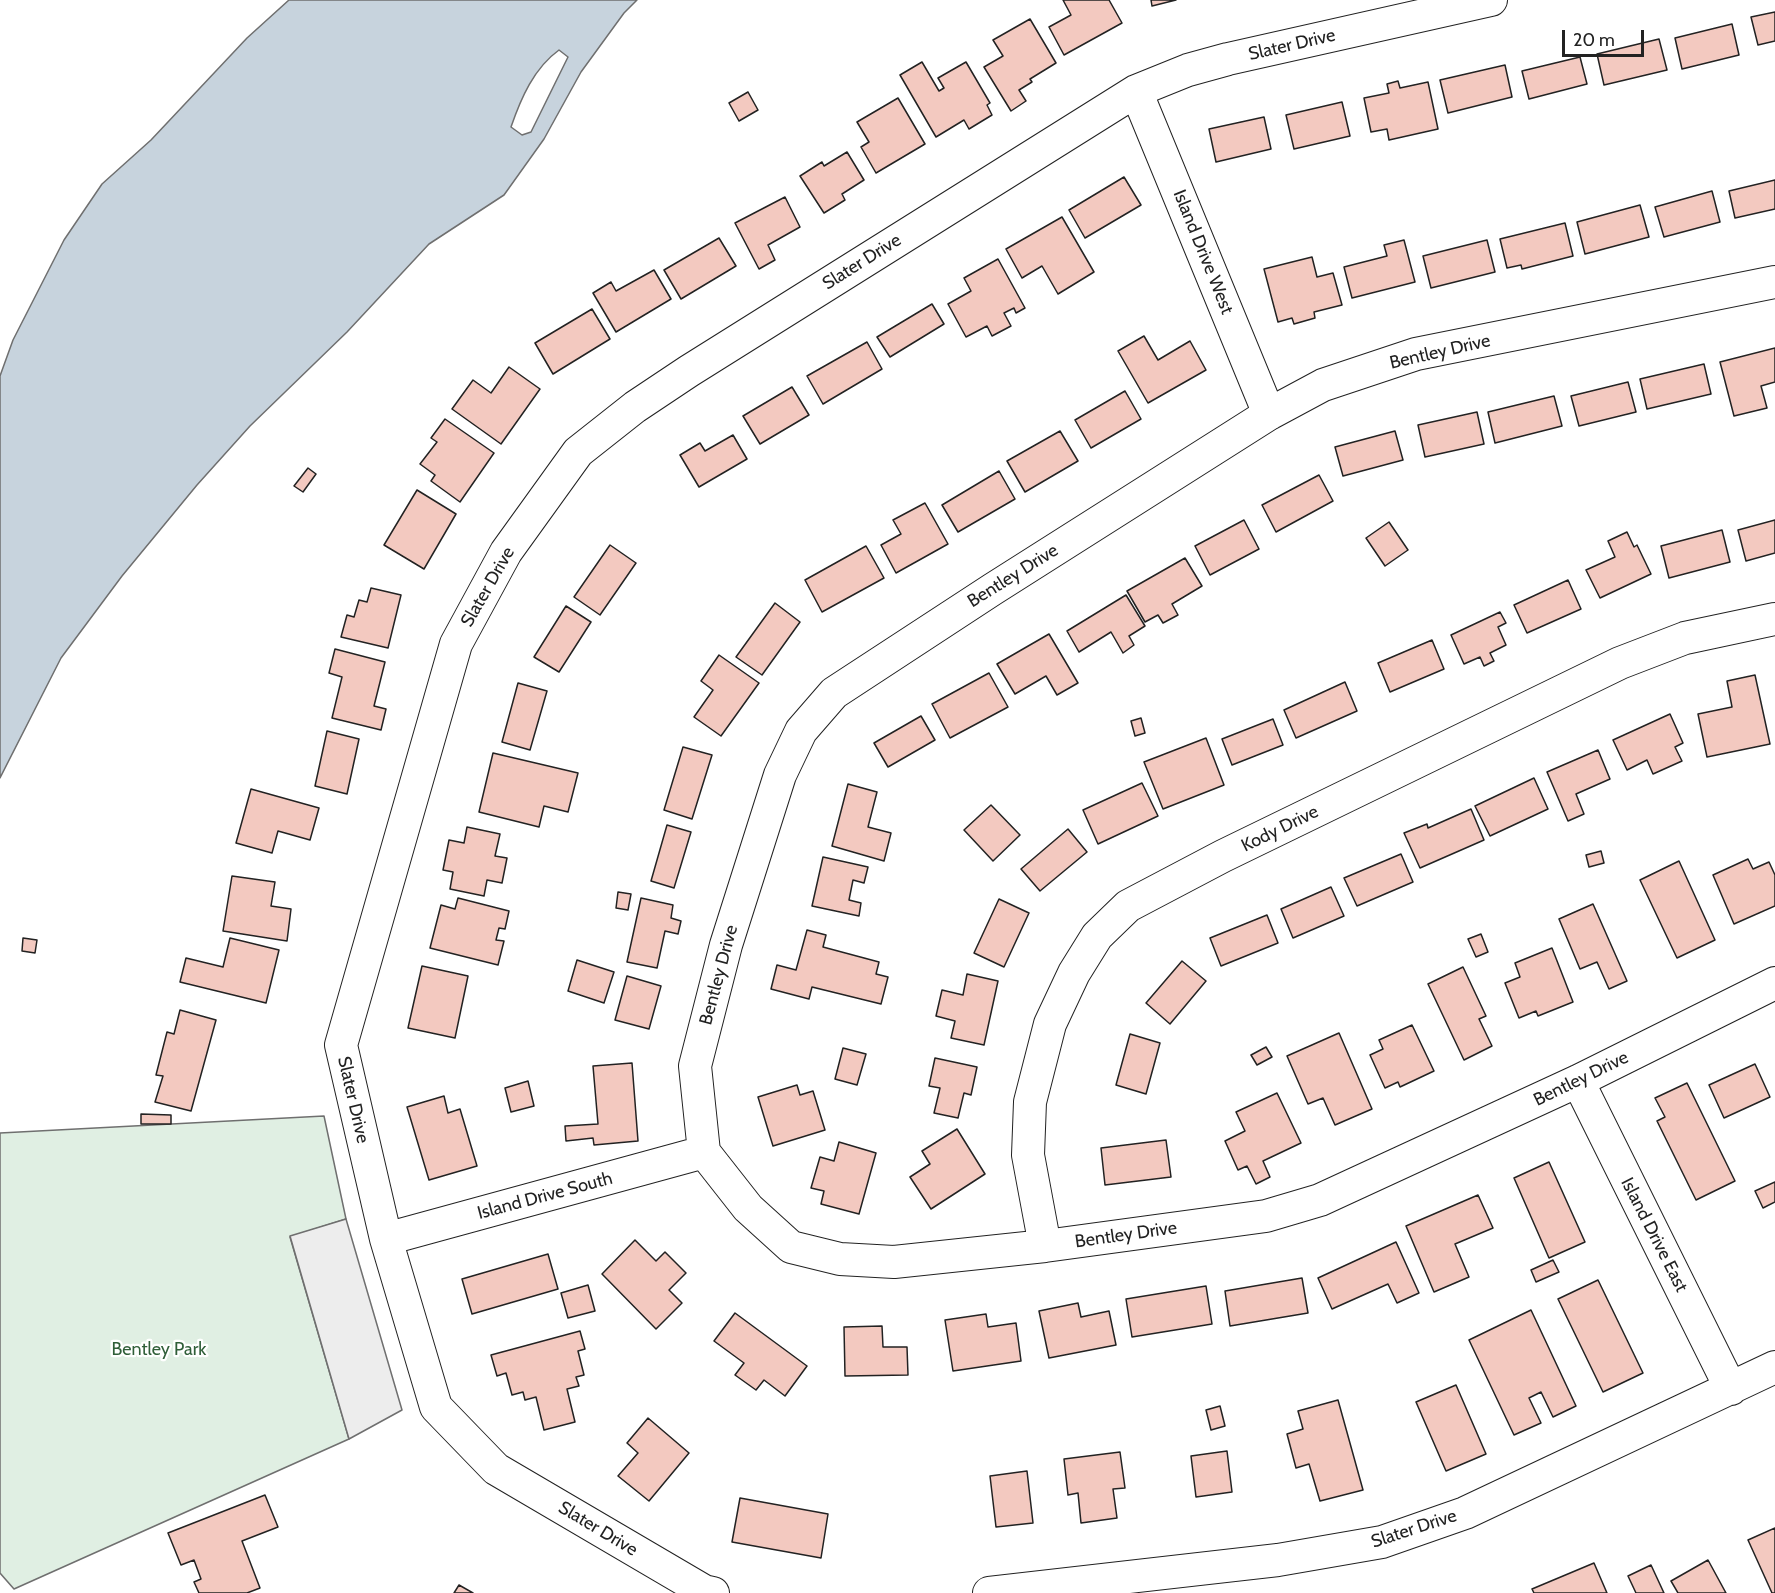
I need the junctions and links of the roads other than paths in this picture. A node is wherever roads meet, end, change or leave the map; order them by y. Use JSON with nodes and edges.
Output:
{"nodes":[{"id":1,"x":1491,"y":0,"type":"edge"},
{"id":2,"x":1136,"y":91,"type":"junction"},
{"id":3,"x":1775,"y":282,"type":"edge"},
{"id":4,"x":1269,"y":414,"type":"junction"},
{"id":5,"x":1775,"y":619,"type":"edge"},
{"id":6,"x":1775,"y":983,"type":"edge"},
{"id":7,"x":1578,"y":1081,"type":"junction"},
{"id":8,"x":704,"y":1152,"type":"junction"},
{"id":9,"x":386,"y":1239,"type":"junction"},
{"id":10,"x":1044,"y":1246,"type":"junction"},
{"id":11,"x":1775,"y":1367,"type":"edge"},
{"id":12,"x":1731,"y":1389,"type":"junction"},
{"id":13,"x":713,"y":1593,"type":"edge"},
{"id":14,"x":988,"y":1593,"type":"edge"}],
"edges":[{"from":1,"to":2,"type":"street","name":"Slater Drive"},
{"from":2,"to":4,"type":"street","name":"Island Drive West"},
{"from":2,"to":9,"type":"street","name":"Slater Drive"},
{"from":3,"to":4,"type":"street","name":"Bentley Drive"},
{"from":4,"to":8,"type":"street","name":"Bentley Drive"},
{"from":5,"to":10,"type":"street","name":"Kody Drive"},
{"from":6,"to":7,"type":"street","name":"Bentley Drive"},
{"from":7,"to":10,"type":"street","name":"Bentley Drive"},
{"from":7,"to":12,"type":"street","name":"Island Drive East"},
{"from":8,"to":9,"type":"street","name":"Island Drive South"},
{"from":8,"to":10,"type":"street","name":"Bentley Drive"},
{"from":9,"to":13,"type":"street","name":"Slater Drive"},
{"from":11,"to":12,"type":"street","name":"Slater Drive"},
{"from":12,"to":14,"type":"street","name":"Slater Drive"}]}
